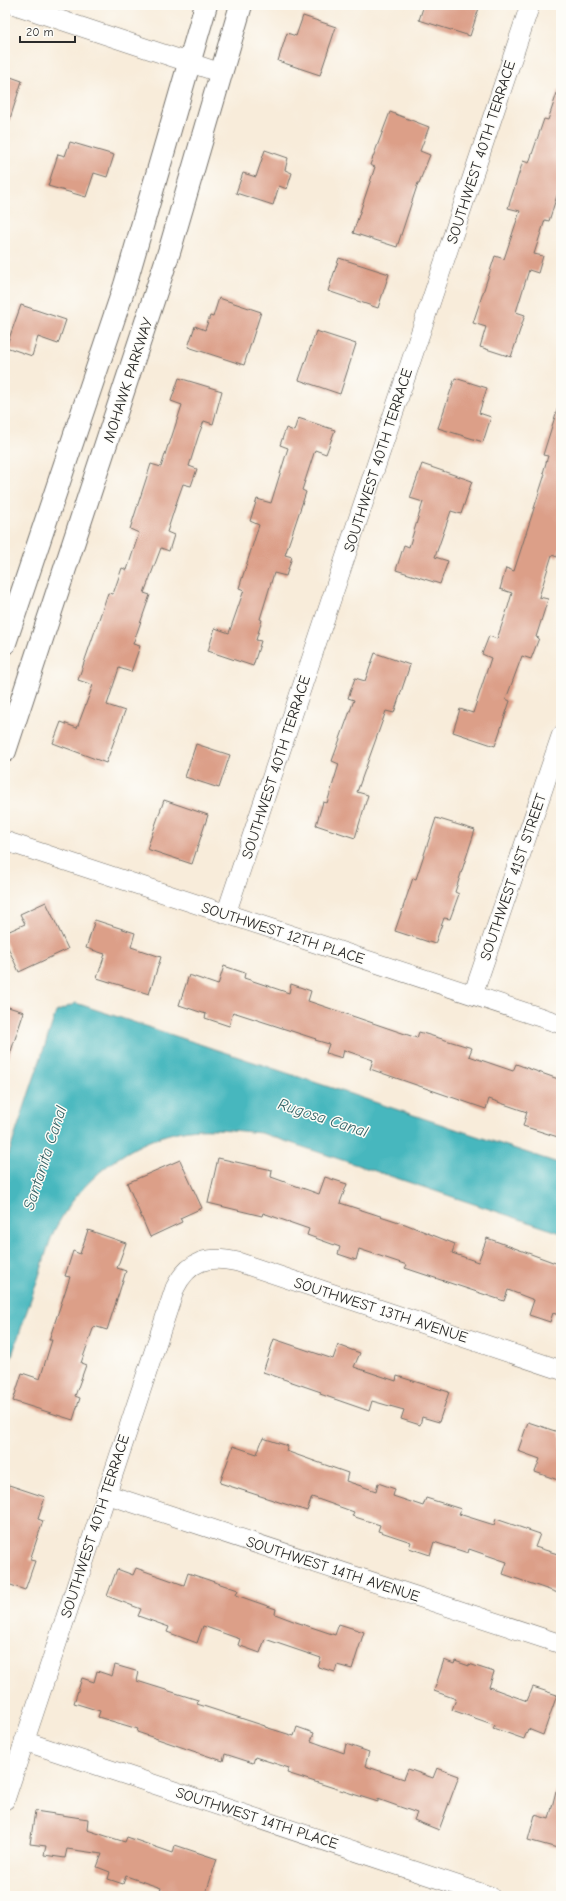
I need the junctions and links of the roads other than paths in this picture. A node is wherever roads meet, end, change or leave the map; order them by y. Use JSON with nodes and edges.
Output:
{"nodes":[{"id":1,"x":15,"y":5,"type":"edge"},
{"id":2,"x":206,"y":5,"type":"edge"},
{"id":3,"x":241,"y":5,"type":"edge"},
{"id":4,"x":530,"y":5,"type":"edge"},
{"id":5,"x":189,"y":63,"type":"junction"},
{"id":6,"x":221,"y":73,"type":"junction"},
{"id":7,"x":5,"y":643,"type":"edge"},
{"id":8,"x":561,"y":736,"type":"edge"},
{"id":9,"x":5,"y":751,"type":"edge"},
{"id":10,"x":5,"y":841,"type":"edge"},
{"id":11,"x":226,"y":914,"type":"junction"},
{"id":12,"x":473,"y":995,"type":"junction"},
{"id":13,"x":561,"y":1024,"type":"edge"},
{"id":14,"x":200,"y":1261,"type":"joint"},
{"id":15,"x":561,"y":1370,"type":"edge"},
{"id":16,"x":106,"y":1494,"type":"junction"},
{"id":17,"x":561,"y":1644,"type":"edge"},
{"id":18,"x":24,"y":1741,"type":"junction"},
{"id":19,"x":5,"y":1800,"type":"edge"},
{"id":20,"x":490,"y":1896,"type":"edge"}],
"edges":[{"from":1,"to":5,"type":"street"},
{"from":2,"to":5,"type":"street"},
{"from":3,"to":6,"type":"street","name":"MOHAWK PARKWAY"},
{"from":4,"to":11,"type":"street","name":"SOUTHWEST 40TH TERRACE"},
{"from":5,"to":6,"type":"street"},
{"from":5,"to":7,"type":"street"},
{"from":6,"to":9,"type":"street","name":"MOHAWK PARKWAY"},
{"from":8,"to":12,"type":"street","name":"SOUTHWEST 41ST STREET"},
{"from":10,"to":11,"type":"street","name":"SOUTHWEST 12TH PLACE"},
{"from":11,"to":12,"type":"street","name":"SOUTHWEST 12TH PLACE"},
{"from":12,"to":13,"type":"street","name":"SOUTHWEST 12TH PLACE"},
{"from":14,"to":15,"type":"street","name":"SOUTHWEST 13TH AVENUE"},
{"from":14,"to":16,"type":"street","name":"SOUTHWEST 40TH TERRACE"},
{"from":16,"to":17,"type":"street","name":"SOUTHWEST 14TH AVENUE"},
{"from":16,"to":18,"type":"street","name":"SOUTHWEST 40TH TERRACE"},
{"from":18,"to":19,"type":"street","name":"SOUTHWEST 40TH TERRACE"},
{"from":18,"to":20,"type":"street","name":"SOUTHWEST 14TH PLACE"}]}
